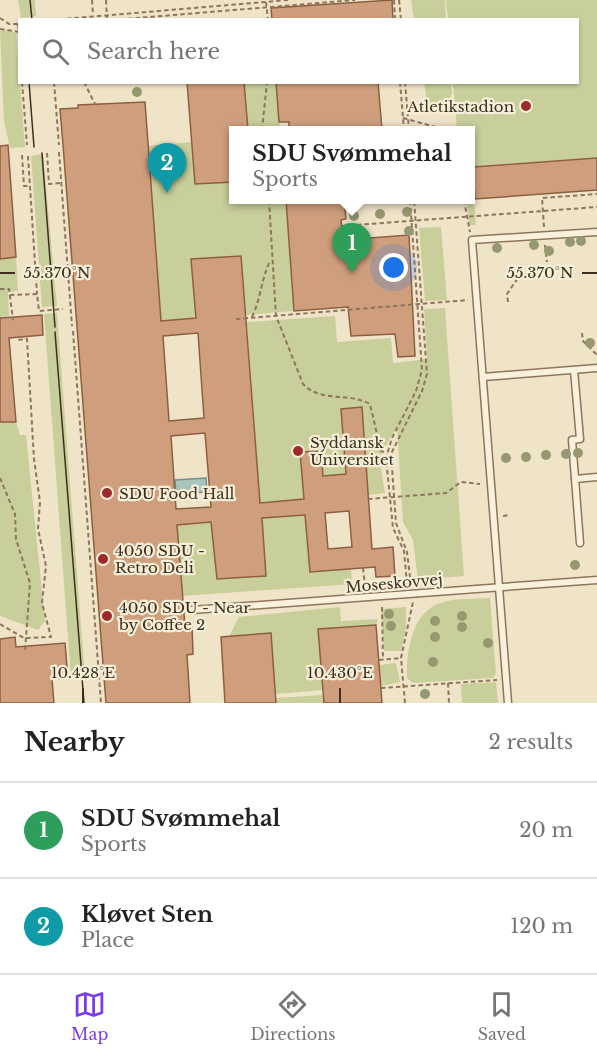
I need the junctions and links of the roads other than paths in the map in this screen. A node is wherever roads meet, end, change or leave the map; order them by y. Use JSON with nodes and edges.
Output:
{"nodes":[{"id":1,"x":597,"y":232,"type":"edge"},
{"id":2,"x":597,"y":368,"type":"edge"},
{"id":3,"x":574,"y":370,"type":"junction"},
{"id":4,"x":483,"y":377,"type":"junction"},
{"id":5,"x":597,"y":477,"type":"edge"},
{"id":6,"x":575,"y":479,"type":"junction"},
{"id":7,"x":580,"y":543,"type":"dead end"},
{"id":8,"x":597,"y":579,"type":"edge"},
{"id":9,"x":500,"y":587,"type":"junction"},
{"id":10,"x":192,"y":610,"type":"dead end"},
{"id":11,"x":508,"y":703,"type":"edge"}],
"edges":[{"from":1,"to":4,"type":"lane"},
{"from":2,"to":3,"type":"lane"},
{"from":3,"to":4,"type":"lane"},
{"from":3,"to":6,"type":"lane"},
{"from":4,"to":9,"type":"lane"},
{"from":5,"to":6,"type":"lane"},
{"from":6,"to":7,"type":"lane"},
{"from":8,"to":9,"type":"lane","name":"Moseskovvej"},
{"from":9,"to":10,"type":"lane","name":"Moseskovvej"},
{"from":9,"to":11,"type":"lane"}]}
